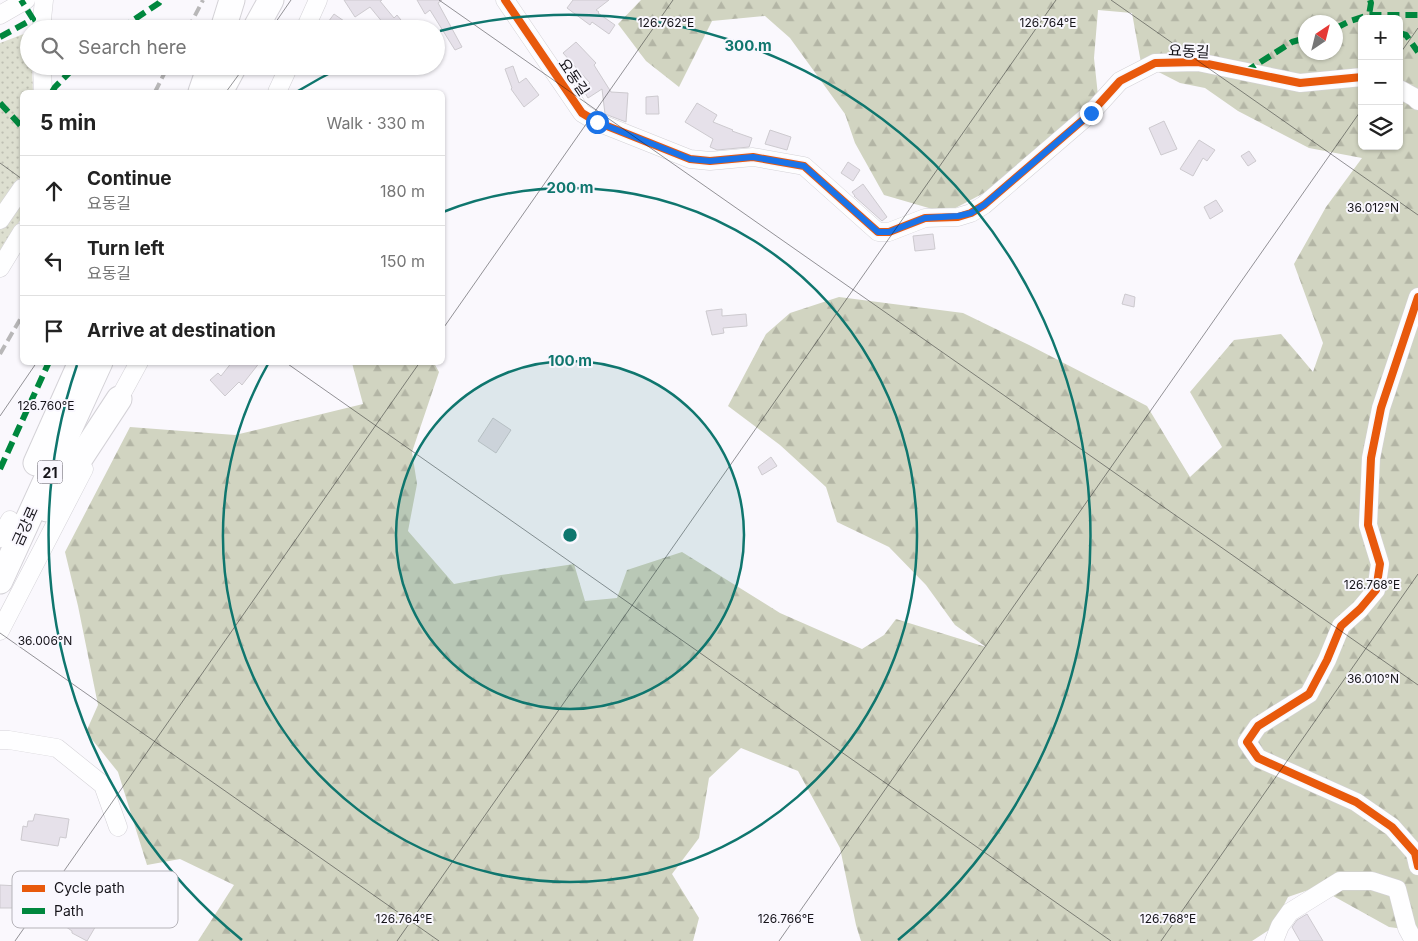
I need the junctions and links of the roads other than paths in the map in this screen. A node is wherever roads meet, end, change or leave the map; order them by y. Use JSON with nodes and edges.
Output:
{"nodes":[{"id":1,"x":26,"y":0,"type":"edge"},
{"id":2,"x":44,"y":0,"type":"edge"},
{"id":3,"x":232,"y":0,"type":"edge"},
{"id":4,"x":271,"y":0,"type":"edge"},
{"id":5,"x":285,"y":0,"type":"edge"},
{"id":6,"x":318,"y":0,"type":"edge"},
{"id":7,"x":505,"y":0,"type":"edge"},
{"id":8,"x":0,"y":15,"type":"edge"},
{"id":9,"x":42,"y":20,"type":"edge"},
{"id":10,"x":226,"y":20,"type":"edge"},
{"id":11,"x":260,"y":20,"type":"edge"},
{"id":12,"x":275,"y":20,"type":"edge"},
{"id":13,"x":309,"y":20,"type":"edge"},
{"id":14,"x":42,"y":75,"type":"edge"},
{"id":15,"x":207,"y":75,"type":"edge"},
{"id":16,"x":229,"y":75,"type":"edge"},
{"id":17,"x":246,"y":75,"type":"edge"},
{"id":18,"x":285,"y":75,"type":"edge"},
{"id":19,"x":1358,"y":77,"type":"edge"},
{"id":20,"x":43,"y":90,"type":"edge"},
{"id":21,"x":202,"y":90,"type":"edge"},
{"id":22,"x":221,"y":90,"type":"edge"},
{"id":23,"x":239,"y":90,"type":"edge"},
{"id":24,"x":278,"y":90,"type":"edge"},
{"id":25,"x":1403,"y":91,"type":"edge"},
{"id":26,"x":1418,"y":101,"type":"edge"},
{"id":27,"x":20,"y":191,"type":"edge"},
{"id":28,"x":0,"y":220,"type":"edge"},
{"id":29,"x":20,"y":235,"type":"edge"},
{"id":30,"x":0,"y":268,"type":"edge"},
{"id":31,"x":1418,"y":297,"type":"edge"},
{"id":32,"x":80,"y":365,"type":"edge"},
{"id":33,"x":99,"y":365,"type":"edge"},
{"id":34,"x":137,"y":365,"type":"edge"},
{"id":35,"x":119,"y":399,"type":"junction"},
{"id":36,"x":3,"y":533,"type":"edge"},
{"id":37,"x":0,"y":581,"type":"edge"},
{"id":38,"x":0,"y":597,"type":"edge"},
{"id":39,"x":0,"y":631,"type":"edge"},
{"id":40,"x":0,"y":740,"type":"edge"},
{"id":41,"x":118,"y":828,"type":"dead end"},
{"id":42,"x":1418,"y":866,"type":"edge"},
{"id":43,"x":1274,"y":941,"type":"edge"},
{"id":44,"x":1414,"y":941,"type":"edge"}],
"edges":[{"from":1,"to":8,"type":"street"},
{"from":2,"to":9,"type":"street"},
{"from":3,"to":10,"type":"highway"},
{"from":4,"to":11,"type":"highway"},
{"from":5,"to":12,"type":"highway"},
{"from":6,"to":13,"type":"street"},
{"from":7,"to":19,"type":"street","name":"요동길"},
{"from":14,"to":20,"type":"street"},
{"from":15,"to":21,"type":"highway"},
{"from":16,"to":22,"type":"highway"},
{"from":17,"to":23,"type":"highway"},
{"from":18,"to":24,"type":"street"},
{"from":25,"to":26,"type":"street"},
{"from":27,"to":28,"type":"street"},
{"from":29,"to":30,"type":"street"},
{"from":31,"to":42,"type":"street"},
{"from":32,"to":36,"type":"highway","name":"금강로","number":"21"},
{"from":33,"to":37,"type":"highway","name":"금강로","number":"21"},
{"from":34,"to":35,"type":"street"},
{"from":35,"to":38,"type":"highway"},
{"from":35,"to":39,"type":"street"},
{"from":40,"to":41,"type":"street"},
{"from":43,"to":44,"type":"street"}]}
